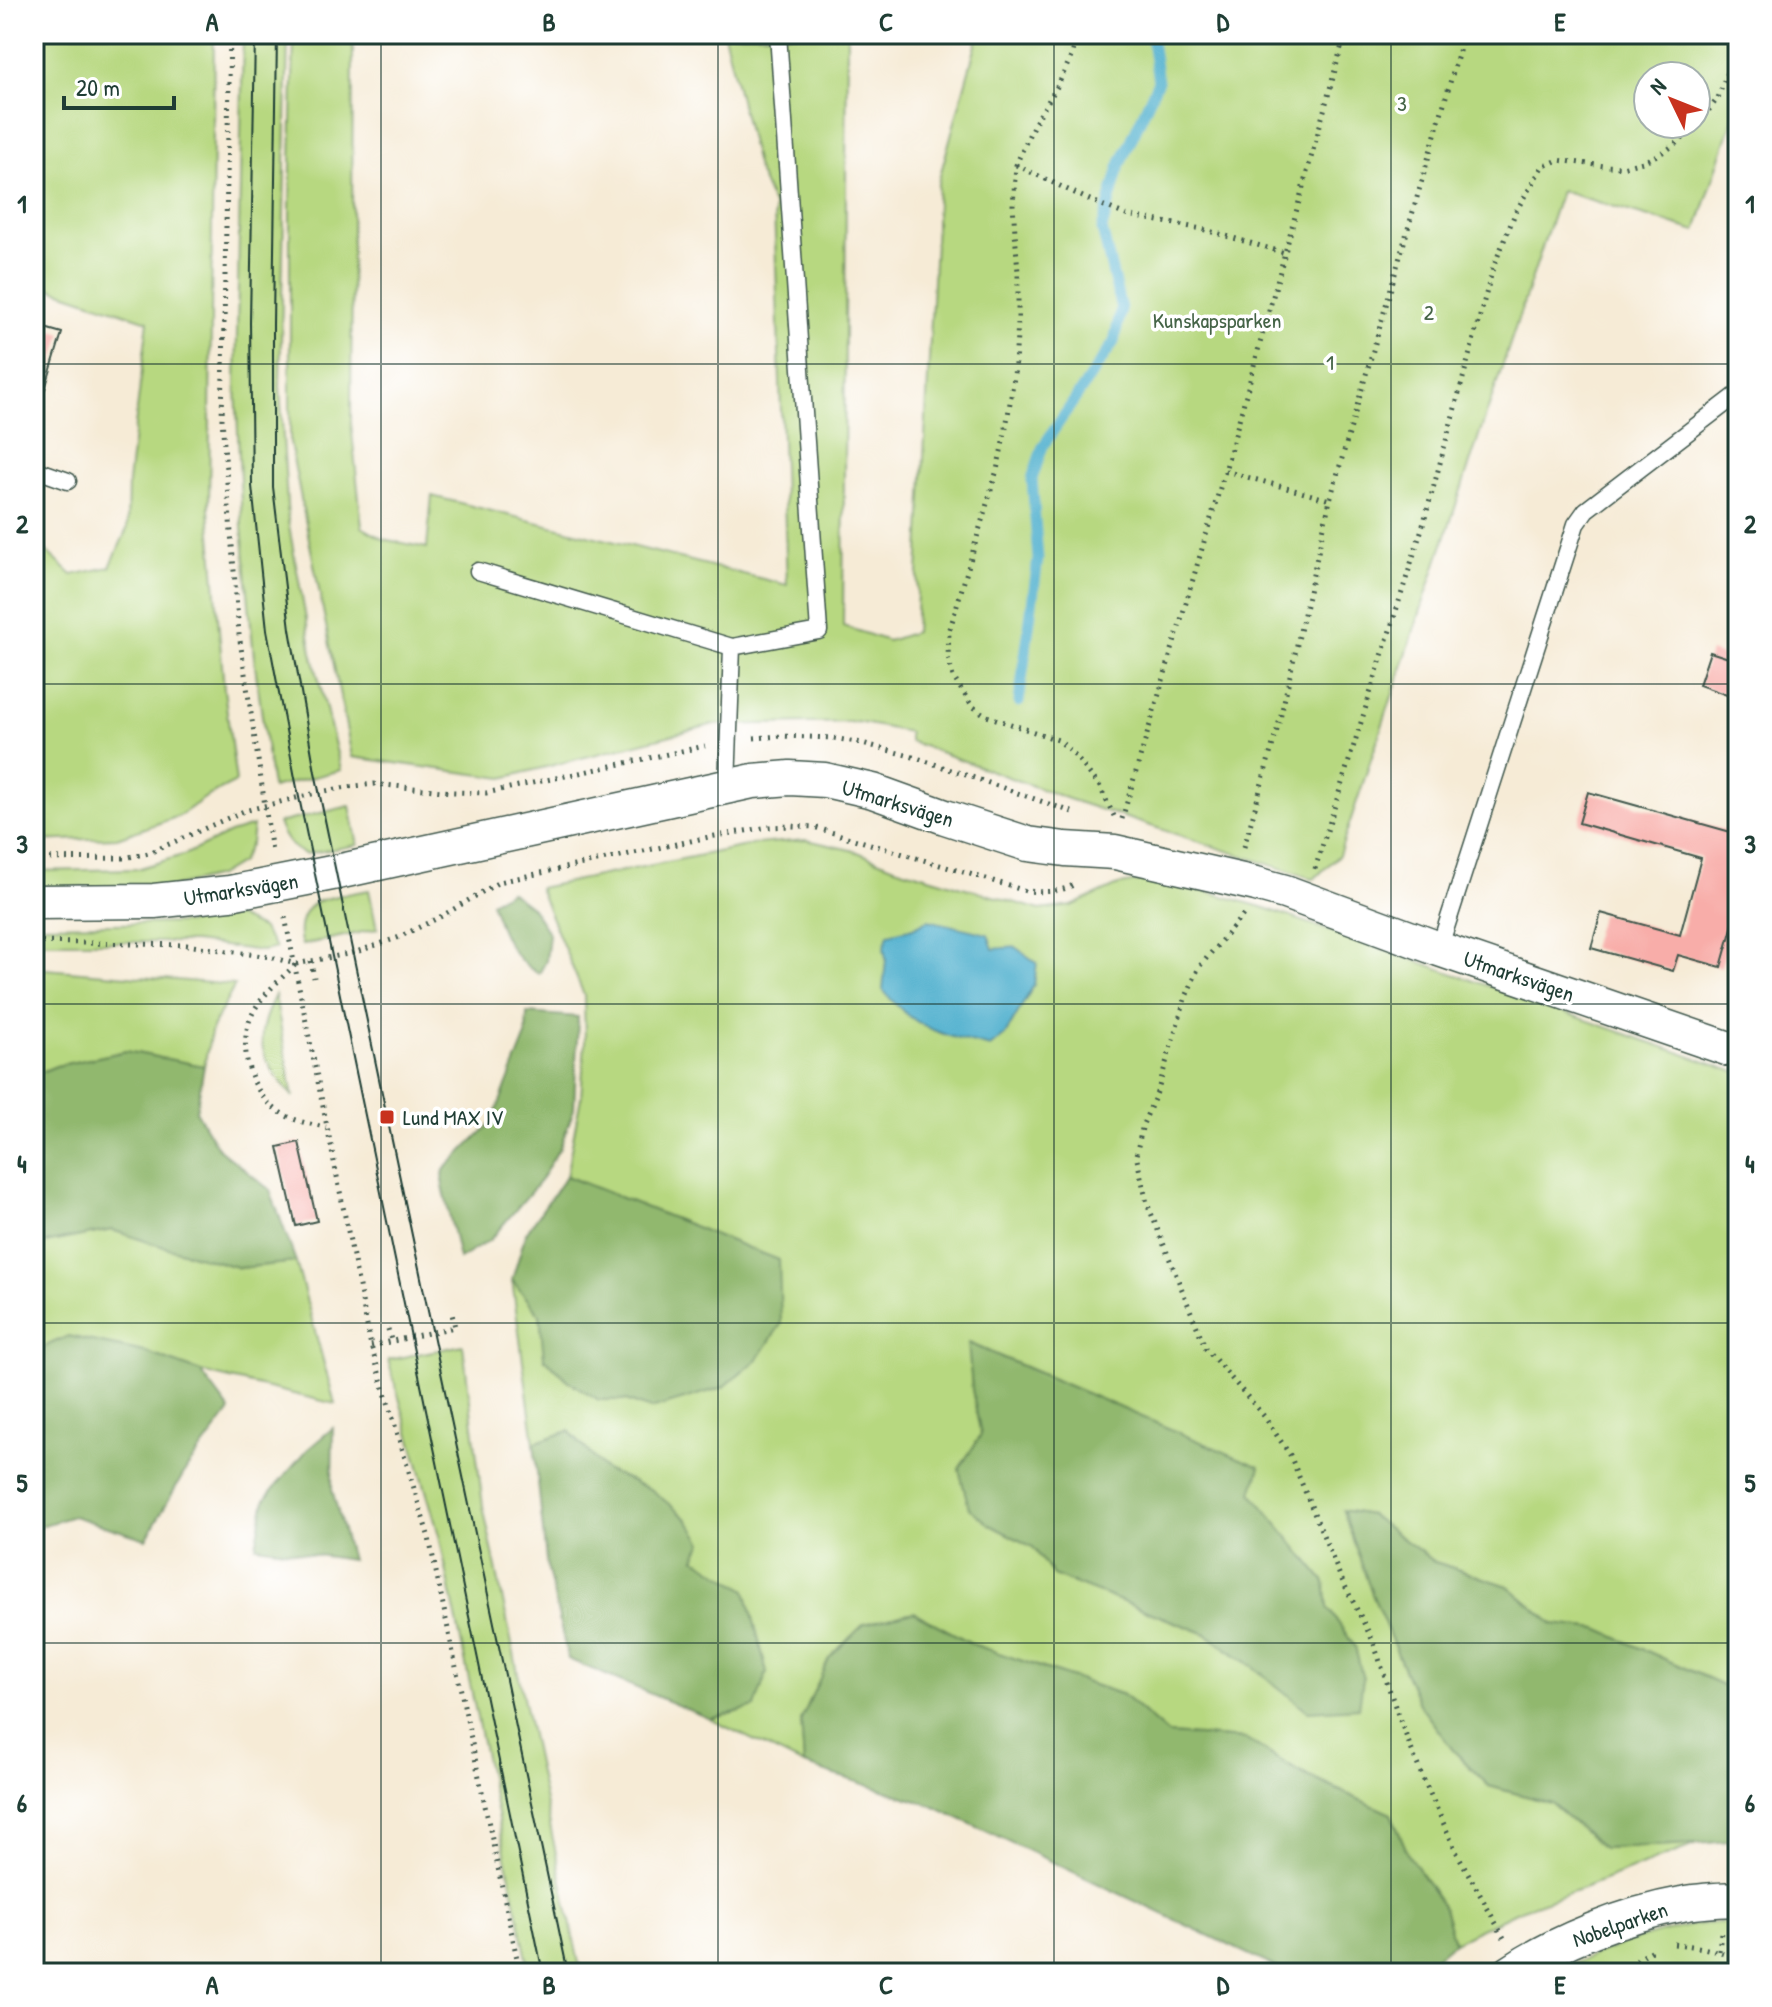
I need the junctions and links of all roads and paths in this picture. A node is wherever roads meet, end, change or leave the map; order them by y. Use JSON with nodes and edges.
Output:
{"nodes":[{"id":1,"x":230,"y":34,"type":"edge"},
{"id":2,"x":778,"y":34,"type":"edge"},
{"id":3,"x":1077,"y":34,"type":"edge"},
{"id":4,"x":1345,"y":34,"type":"edge"},
{"id":5,"x":1464,"y":34,"type":"edge"},
{"id":6,"x":1738,"y":41,"type":"edge"},
{"id":7,"x":1016,"y":165,"type":"junction"},
{"id":8,"x":1285,"y":253,"type":"junction"},
{"id":9,"x":1738,"y":394,"type":"edge"},
{"id":10,"x":34,"y":469,"type":"edge"},
{"id":11,"x":1225,"y":471,"type":"junction"},
{"id":12,"x":68,"y":481,"type":"dead end"},
{"id":13,"x":1330,"y":500,"type":"junction"},
{"id":14,"x":478,"y":571,"type":"dead end"},
{"id":15,"x":732,"y":647,"type":"junction"},
{"id":16,"x":727,"y":786,"type":"junction"},
{"id":17,"x":265,"y":805,"type":"junction"},
{"id":18,"x":1115,"y":852,"type":"junction"},
{"id":19,"x":34,"y":859,"type":"edge"},
{"id":20,"x":1246,"y":881,"type":"junction"},
{"id":21,"x":278,"y":884,"type":"junction"},
{"id":22,"x":1303,"y":899,"type":"junction"},
{"id":23,"x":34,"y":902,"type":"edge"},
{"id":24,"x":34,"y":942,"type":"edge"},
{"id":25,"x":1439,"y":949,"type":"junction"},
{"id":26,"x":311,"y":961,"type":"junction"},
{"id":27,"x":296,"y":964,"type":"junction"},
{"id":28,"x":314,"y":978,"type":"dead end"},
{"id":29,"x":1738,"y":1052,"type":"edge"},
{"id":30,"x":326,"y":1127,"type":"junction"},
{"id":31,"x":452,"y":1314,"type":"dead end"},
{"id":32,"x":388,"y":1329,"type":"dead end"},
{"id":33,"x":391,"y":1340,"type":"junction"},
{"id":34,"x":371,"y":1346,"type":"junction"},
{"id":35,"x":1738,"y":1899,"type":"edge"},
{"id":36,"x":1737,"y":1960,"type":"edge"},
{"id":37,"x":1515,"y":1970,"type":"edge"},
{"id":38,"x":520,"y":1973,"type":"edge"},
{"id":39,"x":1616,"y":1973,"type":"edge"},
{"id":40,"x":1731,"y":1973,"type":"edge"}],
"edges":[{"from":1,"to":17,"type":"path"},
{"from":2,"to":15,"type":"lane"},
{"from":3,"to":7,"type":"path"},
{"from":4,"to":8,"type":"path"},
{"from":5,"to":13,"type":"path"},
{"from":6,"to":22,"type":"path"},
{"from":7,"to":8,"type":"path"},
{"from":7,"to":11,"type":"path"},
{"from":8,"to":11,"type":"path"},
{"from":9,"to":25,"type":"lane"},
{"from":10,"to":12,"type":"lane"},
{"from":11,"to":13,"type":"path"},
{"from":13,"to":20,"type":"path"},
{"from":14,"to":15,"type":"lane"},
{"from":15,"to":16,"type":"lane"},
{"from":16,"to":18,"type":"street","name":"Utmarksvägen"},
{"from":16,"to":21,"type":"street","name":"Utmarksvägen"},
{"from":17,"to":19,"type":"path"},
{"from":17,"to":21,"type":"path"},
{"from":18,"to":20,"type":"street","name":"Utmarksvägen"},
{"from":18,"to":26,"type":"path"},
{"from":20,"to":22,"type":"street","name":"Utmarksvägen"},
{"from":20,"to":37,"type":"path"},
{"from":21,"to":23,"type":"street","name":"Utmarksvägen"},
{"from":21,"to":27,"type":"path"},
{"from":22,"to":25,"type":"street","name":"Utmarksvägen"},
{"from":24,"to":27,"type":"path"},
{"from":25,"to":29,"type":"street","name":"Utmarksvägen"},
{"from":26,"to":27,"type":"path"},
{"from":26,"to":28,"type":"path"},
{"from":27,"to":30,"type":"path"},
{"from":27,"to":30,"type":"path"},
{"from":30,"to":34,"type":"path"},
{"from":31,"to":33,"type":"path"},
{"from":32,"to":33,"type":"path"},
{"from":33,"to":34,"type":"path"},
{"from":34,"to":38,"type":"path"},
{"from":35,"to":37,"type":"street","name":"Nobelparken"},
{"from":36,"to":39,"type":"path"},
{"from":36,"to":40,"type":"path"}]}
